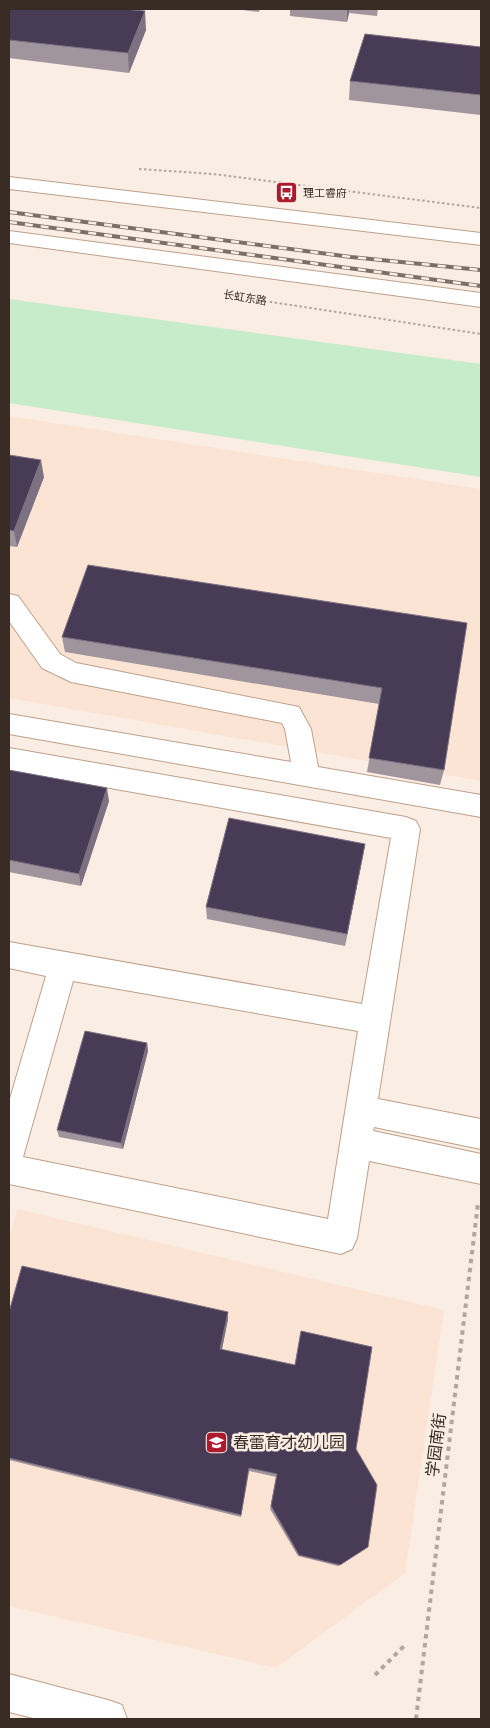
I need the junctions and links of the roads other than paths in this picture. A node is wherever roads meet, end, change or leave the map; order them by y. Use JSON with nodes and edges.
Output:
{"nodes":[{"id":1,"x":9,"y":183,"type":"edge"},
{"id":2,"x":9,"y":237,"type":"edge"},
{"id":3,"x":481,"y":239,"type":"edge"},
{"id":4,"x":481,"y":300,"type":"edge"},
{"id":5,"x":9,"y":603,"type":"edge"},
{"id":6,"x":9,"y":724,"type":"edge"},
{"id":7,"x":9,"y":759,"type":"edge"},
{"id":8,"x":307,"y":776,"type":"junction"},
{"id":9,"x":481,"y":806,"type":"edge"},
{"id":10,"x":9,"y":955,"type":"edge"},
{"id":11,"x":64,"y":966,"type":"junction"},
{"id":12,"x":374,"y":1020,"type":"junction"},
{"id":13,"x":361,"y":1110,"type":"junction"},
{"id":14,"x":481,"y":1134,"type":"edge"},
{"id":15,"x":356,"y":1143,"type":"junction"},
{"id":16,"x":9,"y":1154,"type":"edge"},
{"id":17,"x":9,"y":1169,"type":"edge"},
{"id":18,"x":480,"y":1182,"type":"edge"},
{"id":19,"x":9,"y":1693,"type":"edge"},
{"id":20,"x":108,"y":1719,"type":"edge"}],
"edges":[{"from":1,"to":3,"type":"street"},
{"from":2,"to":4,"type":"street"},
{"from":5,"to":8,"type":"street"},
{"from":6,"to":8,"type":"street"},
{"from":7,"to":12,"type":"street"},
{"from":8,"to":9,"type":"street"},
{"from":10,"to":11,"type":"street"},
{"from":11,"to":12,"type":"street"},
{"from":11,"to":16,"type":"street"},
{"from":12,"to":13,"type":"street"},
{"from":13,"to":14,"type":"street"},
{"from":13,"to":15,"type":"street"},
{"from":15,"to":17,"type":"street"},
{"from":15,"to":18,"type":"street"},
{"from":19,"to":20,"type":"street"}]}
